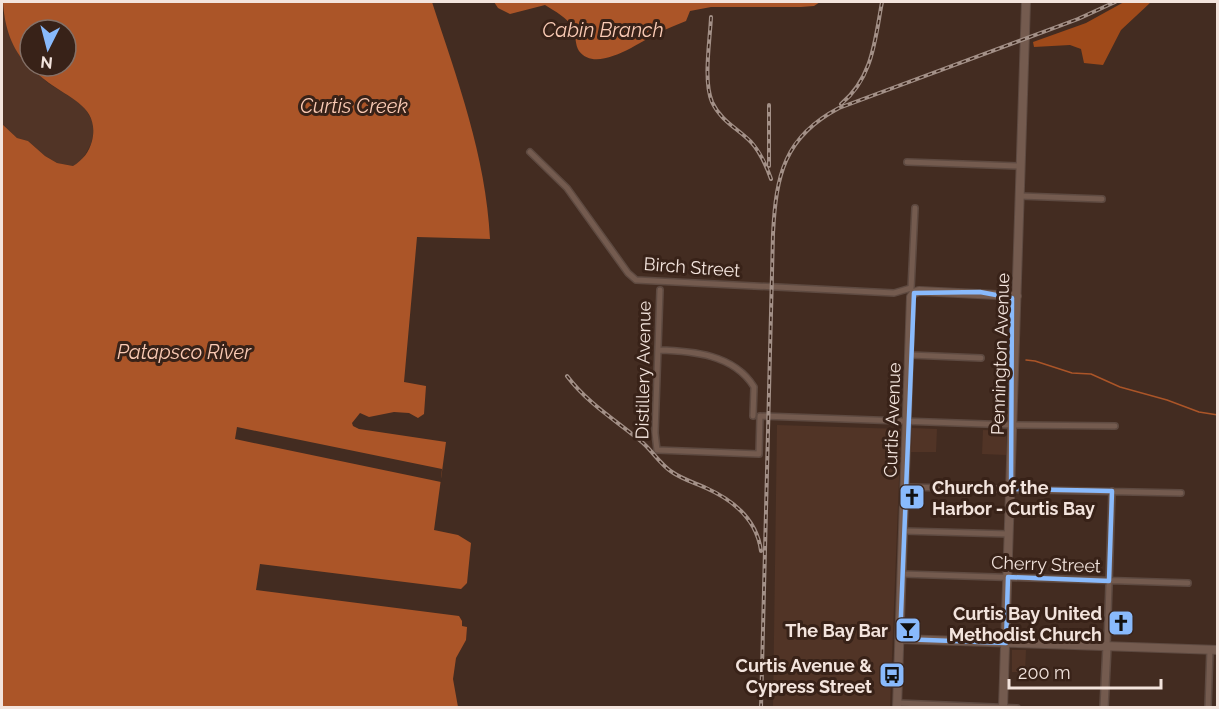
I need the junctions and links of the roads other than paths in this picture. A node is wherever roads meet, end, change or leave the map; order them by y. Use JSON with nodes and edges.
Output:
{"nodes":[{"id":1,"x":1026,"y":2,"type":"edge"},
{"id":2,"x":530,"y":152,"type":"dead end"},
{"id":3,"x":907,"y":162,"type":"dead end"},
{"id":4,"x":1021,"y":165,"type":"junction"},
{"id":5,"x":1020,"y":196,"type":"junction"},
{"id":6,"x":1102,"y":199,"type":"dead end"},
{"id":7,"x":915,"y":208,"type":"dead end"},
{"id":8,"x":660,"y":290,"type":"dead end"},
{"id":9,"x":912,"y":290,"type":"junction"},
{"id":10,"x":1000,"y":294,"type":"junction"},
{"id":11,"x":1017,"y":296,"type":"junction"},
{"id":12,"x":658,"y":350,"type":"junction"},
{"id":13,"x":910,"y":355,"type":"junction"},
{"id":14,"x":981,"y":358,"type":"dead end"},
{"id":15,"x":1015,"y":374,"type":"junction"},
{"id":16,"x":753,"y":416,"type":"dead end"},
{"id":17,"x":907,"y":421,"type":"junction"},
{"id":18,"x":1013,"y":425,"type":"junction"},
{"id":19,"x":1115,"y":426,"type":"dead end"},
{"id":20,"x":905,"y":487,"type":"junction"},
{"id":21,"x":1011,"y":489,"type":"junction"},
{"id":22,"x":1112,"y":491,"type":"junction"},
{"id":23,"x":1180,"y":493,"type":"dead end"},
{"id":24,"x":903,"y":531,"type":"junction"},
{"id":25,"x":1009,"y":534,"type":"junction"},
{"id":26,"x":902,"y":574,"type":"junction"},
{"id":27,"x":1008,"y":577,"type":"junction"},
{"id":28,"x":1109,"y":581,"type":"junction"},
{"id":29,"x":1188,"y":583,"type":"dead end"},
{"id":30,"x":900,"y":639,"type":"junction"},
{"id":31,"x":1006,"y":643,"type":"junction"},
{"id":32,"x":1107,"y":646,"type":"junction"},
{"id":33,"x":1214,"y":649,"type":"edge"},
{"id":34,"x":898,"y":705,"type":"edge"},
{"id":35,"x":1004,"y":707,"type":"edge"},
{"id":36,"x":1017,"y":708,"type":"edge"},
{"id":37,"x":1104,"y":708,"type":"edge"},
{"id":38,"x":1208,"y":708,"type":"edge"}],
"edges":[{"from":1,"to":4,"type":"main road","name":"Pennington Avenue"},
{"from":2,"to":9,"type":"street","name":"Birch Street"},
{"from":3,"to":4,"type":"street"},
{"from":4,"to":5,"type":"main road","name":"Pennington Avenue"},
{"from":5,"to":6,"type":"street"},
{"from":5,"to":11,"type":"main road","name":"Pennington Avenue"},
{"from":7,"to":9,"type":"street","name":"Curtis Avenue"},
{"from":8,"to":12,"type":"street","name":"Distillery Avenue"},
{"from":9,"to":10,"type":"main road","name":"Birch Street"},
{"from":9,"to":13,"type":"main road","name":"Curtis Avenue"},
{"from":10,"to":11,"type":"main road","name":"Birch Street"},
{"from":10,"to":15,"type":"main road"},
{"from":11,"to":15,"type":"main road","name":"Pennington Avenue"},
{"from":12,"to":16,"type":"street"},
{"from":12,"to":17,"type":"street","name":"Distillery Avenue"},
{"from":13,"to":14,"type":"street"},
{"from":13,"to":17,"type":"main road","name":"Curtis Avenue"},
{"from":15,"to":18,"type":"main road","name":"Pennington Avenue"},
{"from":17,"to":18,"type":"street"},
{"from":17,"to":20,"type":"main road","name":"Curtis Avenue"},
{"from":18,"to":19,"type":"street"},
{"from":18,"to":21,"type":"main road","name":"Pennington Avenue"},
{"from":20,"to":21,"type":"street"},
{"from":20,"to":24,"type":"main road","name":"Curtis Avenue"},
{"from":21,"to":22,"type":"street"},
{"from":21,"to":25,"type":"main road","name":"Pennington Avenue"},
{"from":22,"to":23,"type":"street"},
{"from":22,"to":28,"type":"street"},
{"from":24,"to":25,"type":"street"},
{"from":24,"to":26,"type":"main road","name":"Curtis Avenue"},
{"from":25,"to":27,"type":"main road","name":"Pennington Avenue"},
{"from":26,"to":27,"type":"street","name":"Cherry Street"},
{"from":26,"to":30,"type":"main road","name":"Curtis Avenue"},
{"from":27,"to":28,"type":"street","name":"Cherry Street"},
{"from":27,"to":31,"type":"main road","name":"Pennington Avenue"},
{"from":28,"to":29,"type":"street","name":"Cherry Street"},
{"from":28,"to":32,"type":"street"},
{"from":30,"to":31,"type":"main road"},
{"from":30,"to":34,"type":"main road","name":"Curtis Avenue"},
{"from":31,"to":32,"type":"main road"},
{"from":31,"to":35,"type":"main road","name":"Pennington Avenue"},
{"from":32,"to":33,"type":"main road"},
{"from":32,"to":37,"type":"street"},
{"from":33,"to":38,"type":"street"},
{"from":34,"to":35,"type":"street"},
{"from":35,"to":36,"type":"street"}]}
